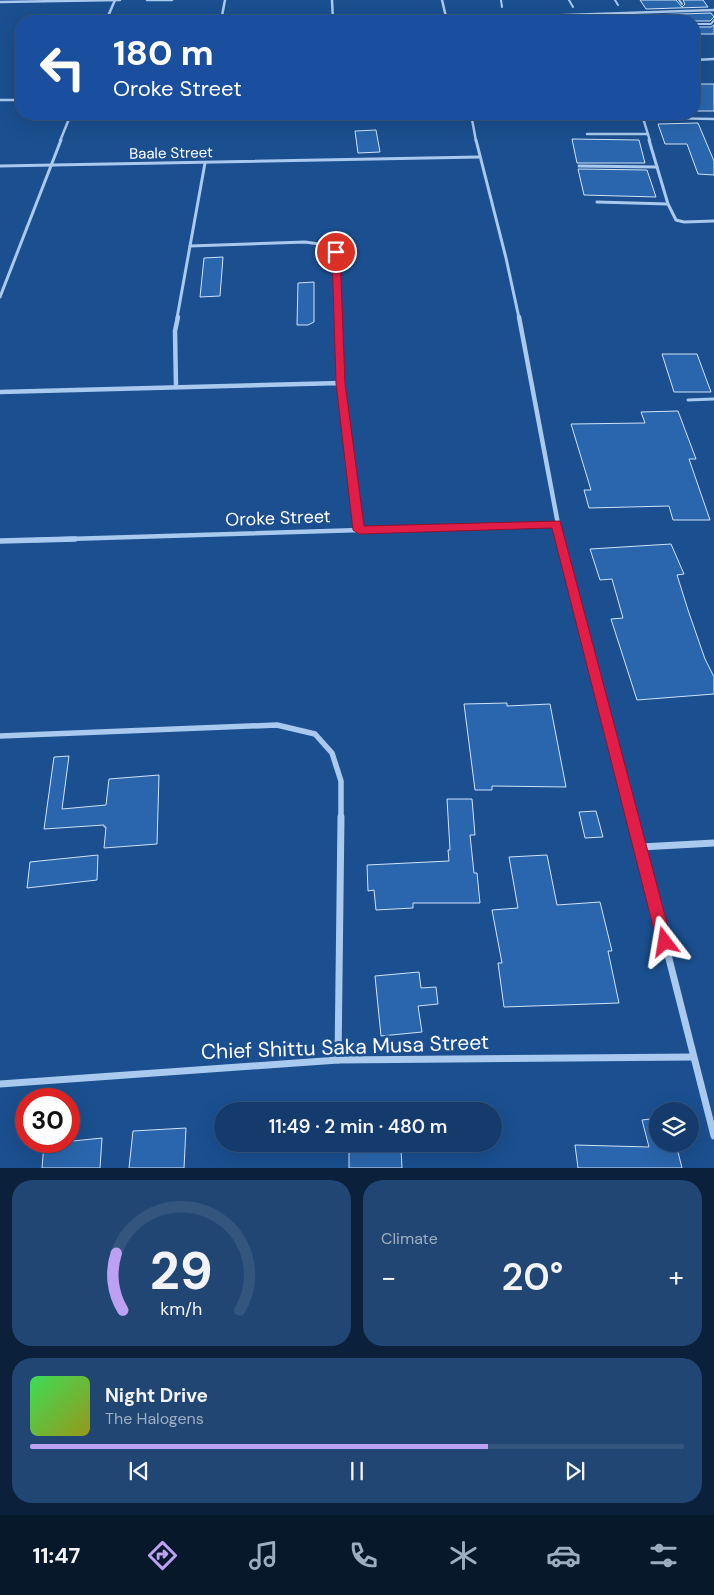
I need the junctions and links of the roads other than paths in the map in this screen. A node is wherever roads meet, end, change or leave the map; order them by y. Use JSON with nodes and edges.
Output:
{"nodes":[{"id":1,"x":114,"y":0,"type":"edge"},
{"id":2,"x":120,"y":0,"type":"edge"},
{"id":3,"x":147,"y":0,"type":"edge"},
{"id":4,"x":172,"y":0,"type":"edge"},
{"id":5,"x":225,"y":0,"type":"edge"},
{"id":6,"x":332,"y":0,"type":"edge"},
{"id":7,"x":442,"y":0,"type":"edge"},
{"id":8,"x":501,"y":0,"type":"edge"},
{"id":9,"x":569,"y":0,"type":"edge"},
{"id":10,"x":615,"y":0,"type":"edge"},
{"id":11,"x":679,"y":0,"type":"edge"},
{"id":12,"x":0,"y":2,"type":"edge"},
{"id":13,"x":682,"y":4,"type":"dead end"},
{"id":14,"x":618,"y":6,"type":"dead end"},
{"id":15,"x":502,"y":7,"type":"dead end"},
{"id":16,"x":573,"y":7,"type":"dead end"},
{"id":17,"x":714,"y":10,"type":"edge"},
{"id":18,"x":108,"y":15,"type":"edge"},
{"id":19,"x":222,"y":15,"type":"edge"},
{"id":20,"x":333,"y":15,"type":"edge"},
{"id":21,"x":446,"y":15,"type":"edge"},
{"id":22,"x":580,"y":15,"type":"edge"},
{"id":23,"x":714,"y":20,"type":"edge"},
{"id":24,"x":700,"y":24,"type":"edge"},
{"id":25,"x":700,"y":60,"type":"edge"},
{"id":26,"x":714,"y":60,"type":"edge"},
{"id":27,"x":0,"y":100,"type":"edge"},
{"id":28,"x":15,"y":100,"type":"edge"},
{"id":29,"x":700,"y":119,"type":"edge"},
{"id":30,"x":70,"y":120,"type":"edge"},
{"id":31,"x":472,"y":120,"type":"edge"},
{"id":32,"x":644,"y":120,"type":"edge"},
{"id":33,"x":714,"y":120,"type":"edge"},
{"id":34,"x":587,"y":134,"type":"dead end"},
{"id":35,"x":648,"y":134,"type":"junction"},
{"id":36,"x":479,"y":157,"type":"junction"},
{"id":37,"x":206,"y":163,"type":"junction"},
{"id":38,"x":0,"y":166,"type":"edge"},
{"id":39,"x":52,"y":166,"type":"junction"},
{"id":40,"x":579,"y":166,"type":"dead end"},
{"id":41,"x":657,"y":167,"type":"junction"},
{"id":42,"x":597,"y":202,"type":"dead end"},
{"id":43,"x":668,"y":204,"type":"junction"},
{"id":44,"x":714,"y":221,"type":"edge"},
{"id":45,"x":190,"y":246,"type":"junction"},
{"id":46,"x":0,"y":297,"type":"edge"},
{"id":47,"x":340,"y":383,"type":"junction"},
{"id":48,"x":176,"y":387,"type":"junction"},
{"id":49,"x":0,"y":392,"type":"edge"},
{"id":50,"x":714,"y":399,"type":"edge"},
{"id":51,"x":688,"y":400,"type":"dead end"},
{"id":52,"x":557,"y":524,"type":"junction"},
{"id":53,"x":359,"y":530,"type":"junction"},
{"id":54,"x":0,"y":540,"type":"edge"},
{"id":55,"x":0,"y":736,"type":"edge"},
{"id":56,"x":714,"y":843,"type":"edge"},
{"id":57,"x":642,"y":847,"type":"junction"},
{"id":58,"x":692,"y":1057,"type":"junction"},
{"id":59,"x":338,"y":1060,"type":"junction"},
{"id":60,"x":0,"y":1084,"type":"edge"},
{"id":61,"x":714,"y":1136,"type":"edge"}],
"edges":[{"from":1,"to":2,"type":"street"},
{"from":1,"to":12,"type":"street"},
{"from":1,"to":18,"type":"street"},
{"from":3,"to":4,"type":"street"},
{"from":5,"to":19,"type":"street"},
{"from":6,"to":20,"type":"street"},
{"from":7,"to":21,"type":"street"},
{"from":8,"to":15,"type":"lane"},
{"from":9,"to":16,"type":"lane"},
{"from":10,"to":14,"type":"lane"},
{"from":11,"to":13,"type":"lane"},
{"from":17,"to":22,"type":"street"},
{"from":23,"to":24,"type":"lane"},
{"from":25,"to":26,"type":"street"},
{"from":27,"to":28,"type":"street"},
{"from":29,"to":33,"type":"street"},
{"from":30,"to":39,"type":"street"},
{"from":31,"to":36,"type":"street"},
{"from":32,"to":35,"type":"street"},
{"from":34,"to":35,"type":"street"},
{"from":35,"to":41,"type":"street"},
{"from":36,"to":37,"type":"street","name":"Baale Street"},
{"from":36,"to":52,"type":"street"},
{"from":37,"to":39,"type":"street","name":"Baale Street"},
{"from":37,"to":45,"type":"street"},
{"from":38,"to":39,"type":"street","name":"Baale Street"},
{"from":39,"to":46,"type":"street"},
{"from":40,"to":41,"type":"street"},
{"from":41,"to":43,"type":"street"},
{"from":42,"to":43,"type":"street"},
{"from":43,"to":44,"type":"street"},
{"from":45,"to":47,"type":"street"},
{"from":45,"to":48,"type":"street"},
{"from":47,"to":48,"type":"street"},
{"from":47,"to":53,"type":"street"},
{"from":48,"to":49,"type":"street"},
{"from":50,"to":51,"type":"lane"},
{"from":52,"to":53,"type":"street","name":"Oroke Street"},
{"from":52,"to":57,"type":"street"},
{"from":53,"to":54,"type":"street","name":"Oroke Street"},
{"from":55,"to":59,"type":"street"},
{"from":56,"to":57,"type":"street"},
{"from":57,"to":58,"type":"street"},
{"from":58,"to":59,"type":"street","name":"Chief Shittu Saka Musa Street"},
{"from":58,"to":61,"type":"street"},
{"from":59,"to":60,"type":"street","name":"Chief Shittu Saka Musa Street"}]}
